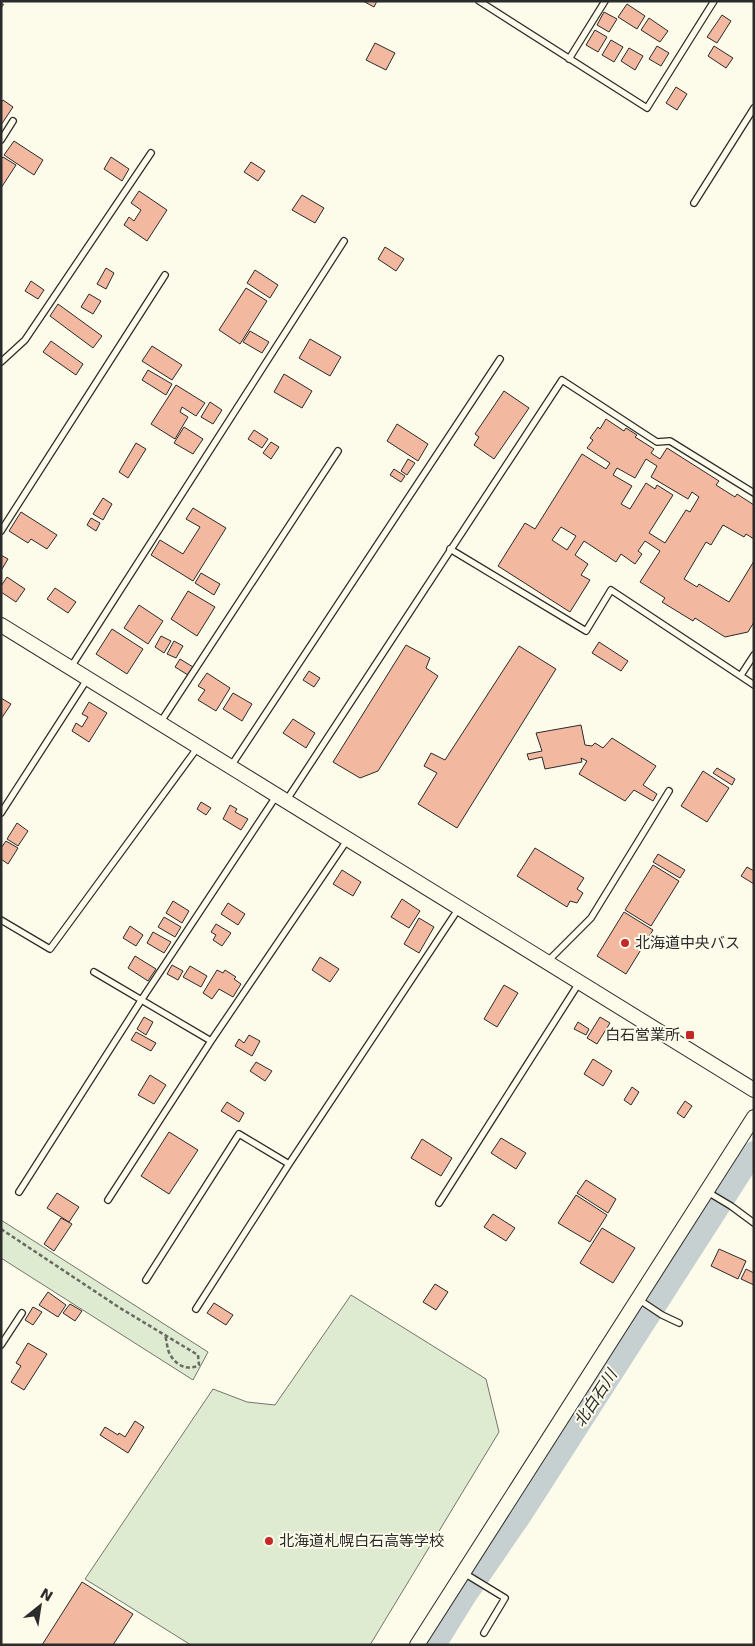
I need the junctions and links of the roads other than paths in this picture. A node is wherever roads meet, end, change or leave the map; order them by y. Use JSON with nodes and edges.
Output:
{"nodes":[{"id":1,"x":479,"y":1,"type":"edge"},
{"id":2,"x":605,"y":1,"type":"edge"},
{"id":3,"x":714,"y":1,"type":"edge"},
{"id":4,"x":569,"y":59,"type":"junction"},
{"id":5,"x":754,"y":108,"type":"edge"},
{"id":6,"x":13,"y":121,"type":"dead end"},
{"id":7,"x":1,"y":140,"type":"edge"},
{"id":8,"x":151,"y":153,"type":"dead end"},
{"id":9,"x":694,"y":203,"type":"dead end"},
{"id":10,"x":344,"y":241,"type":"dead end"},
{"id":11,"x":165,"y":275,"type":"dead end"},
{"id":12,"x":500,"y":359,"type":"dead end"},
{"id":13,"x":1,"y":362,"type":"edge"},
{"id":14,"x":338,"y":451,"type":"dead end"},
{"id":15,"x":754,"y":492,"type":"edge"},
{"id":16,"x":1,"y":531,"type":"edge"},
{"id":17,"x":450,"y":550,"type":"junction"},
{"id":18,"x":1,"y":625,"type":"edge"},
{"id":19,"x":754,"y":655,"type":"edge"},
{"id":20,"x":71,"y":667,"type":"junction"},
{"id":21,"x":741,"y":675,"type":"junction"},
{"id":22,"x":88,"y":678,"type":"junction"},
{"id":23,"x":754,"y":685,"type":"edge"},
{"id":24,"x":160,"y":723,"type":"junction"},
{"id":25,"x":198,"y":747,"type":"junction"},
{"id":26,"x":231,"y":766,"type":"junction"},
{"id":27,"x":669,"y":791,"type":"dead end"},
{"id":28,"x":281,"y":798,"type":"junction"},
{"id":29,"x":1,"y":813,"type":"edge"},
{"id":30,"x":348,"y":839,"type":"junction"},
{"id":31,"x":459,"y":908,"type":"junction"},
{"id":32,"x":1,"y":920,"type":"edge"},
{"id":33,"x":548,"y":962,"type":"junction"},
{"id":34,"x":94,"y":972,"type":"dead end"},
{"id":35,"x":580,"y":982,"type":"junction"},
{"id":36,"x":142,"y":999,"type":"junction"},
{"id":37,"x":211,"y":1041,"type":"junction"},
{"id":38,"x":754,"y":1090,"type":"edge"},
{"id":39,"x":754,"y":1117,"type":"edge"},
{"id":40,"x":289,"y":1164,"type":"junction"},
{"id":41,"x":19,"y":1192,"type":"dead end"},
{"id":42,"x":709,"y":1193,"type":"junction"},
{"id":43,"x":108,"y":1200,"type":"dead end"},
{"id":44,"x":439,"y":1204,"type":"dead end"},
{"id":45,"x":754,"y":1223,"type":"edge"},
{"id":46,"x":146,"y":1280,"type":"dead end"},
{"id":47,"x":641,"y":1301,"type":"junction"},
{"id":48,"x":196,"y":1309,"type":"dead end"},
{"id":49,"x":22,"y":1313,"type":"dead end"},
{"id":50,"x":679,"y":1322,"type":"dead end"},
{"id":51,"x":1,"y":1345,"type":"edge"},
{"id":52,"x":466,"y":1574,"type":"junction"},
{"id":53,"x":484,"y":1633,"type":"dead end"},
{"id":54,"x":417,"y":1645,"type":"edge"}],
"edges":[{"from":1,"to":4,"type":"lane"},
{"from":2,"to":4,"type":"lane"},
{"from":3,"to":4,"type":"lane"},
{"from":5,"to":9,"type":"lane"},
{"from":6,"to":7,"type":"lane"},
{"from":8,"to":13,"type":"lane"},
{"from":10,"to":20,"type":"lane"},
{"from":11,"to":16,"type":"lane"},
{"from":12,"to":26,"type":"lane"},
{"from":14,"to":24,"type":"lane"},
{"from":15,"to":17,"type":"lane"},
{"from":17,"to":21,"type":"lane"},
{"from":17,"to":28,"type":"lane"},
{"from":18,"to":20,"type":"street"},
{"from":19,"to":21,"type":"lane"},
{"from":20,"to":22,"type":"street"},
{"from":21,"to":23,"type":"lane"},
{"from":22,"to":24,"type":"street"},
{"from":22,"to":29,"type":"lane"},
{"from":24,"to":25,"type":"street"},
{"from":25,"to":26,"type":"street"},
{"from":25,"to":32,"type":"lane"},
{"from":26,"to":28,"type":"street"},
{"from":27,"to":33,"type":"lane"},
{"from":28,"to":30,"type":"street"},
{"from":28,"to":36,"type":"lane"},
{"from":30,"to":31,"type":"street"},
{"from":30,"to":37,"type":"lane"},
{"from":31,"to":33,"type":"street"},
{"from":31,"to":40,"type":"lane"},
{"from":33,"to":35,"type":"street"},
{"from":34,"to":36,"type":"lane"},
{"from":35,"to":38,"type":"street"},
{"from":35,"to":44,"type":"lane"},
{"from":36,"to":37,"type":"lane"},
{"from":36,"to":41,"type":"lane"},
{"from":37,"to":43,"type":"lane"},
{"from":39,"to":42,"type":"street"},
{"from":40,"to":46,"type":"lane"},
{"from":40,"to":48,"type":"lane"},
{"from":42,"to":45,"type":"lane"},
{"from":42,"to":47,"type":"street"},
{"from":47,"to":50,"type":"lane"},
{"from":47,"to":52,"type":"street"},
{"from":49,"to":51,"type":"lane"},
{"from":52,"to":53,"type":"lane"},
{"from":52,"to":54,"type":"street"}]}
